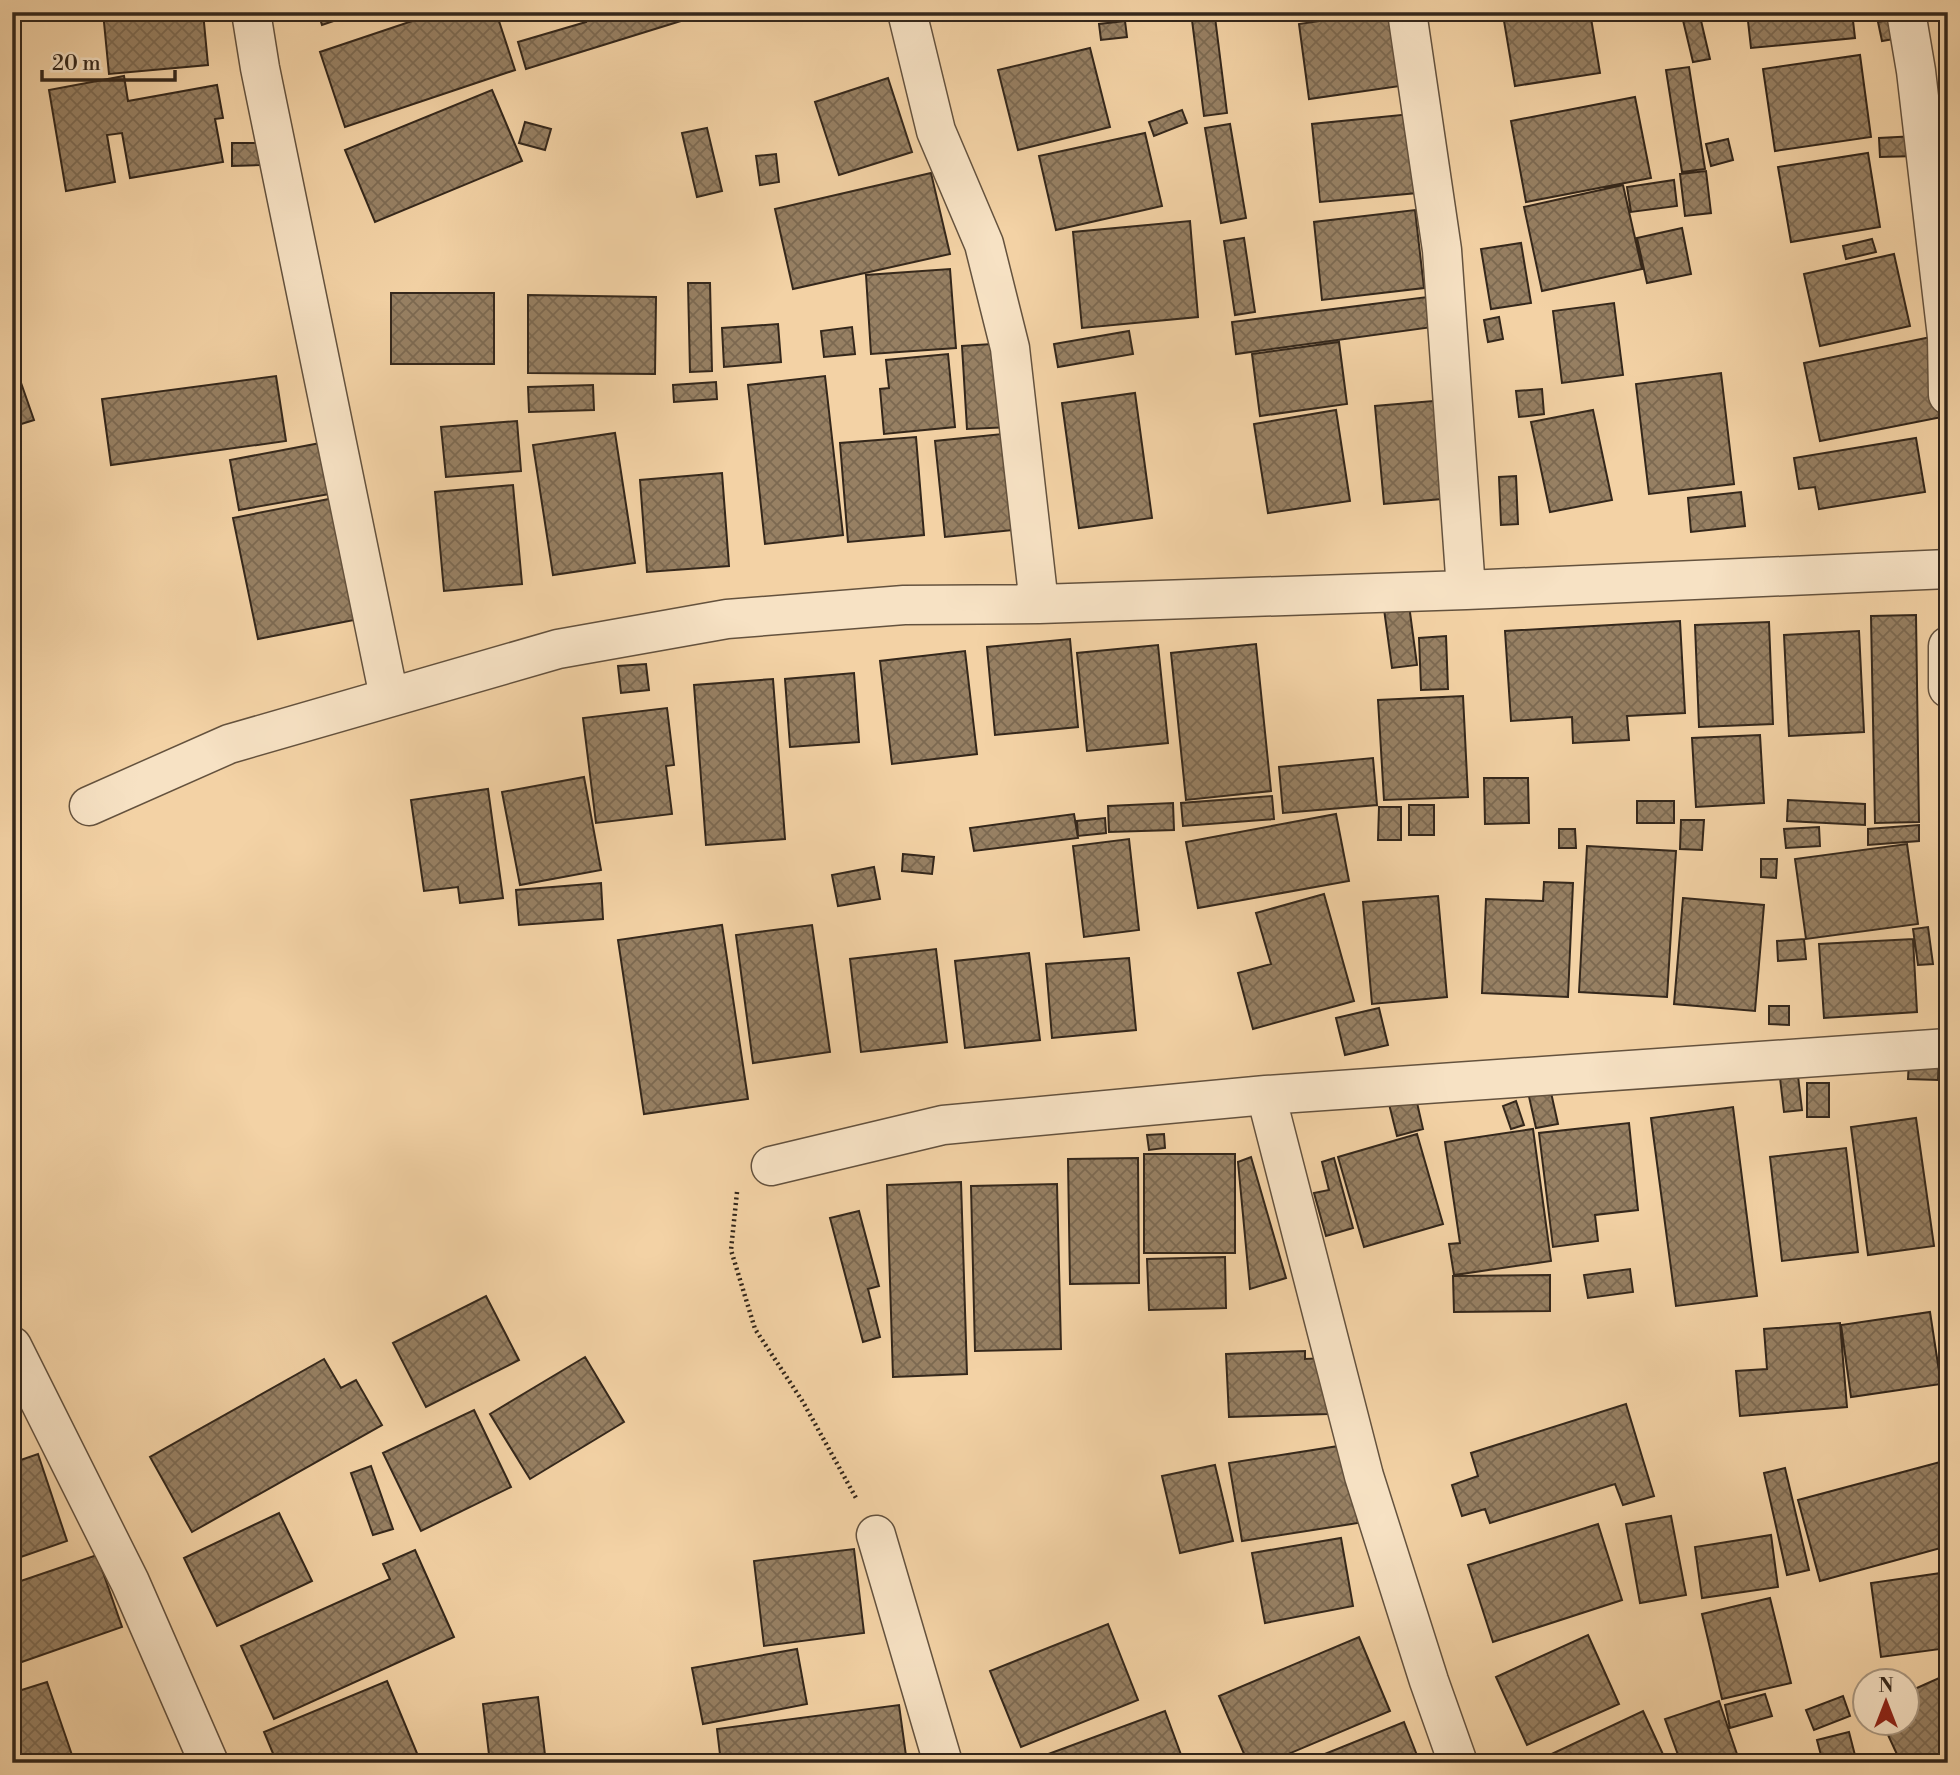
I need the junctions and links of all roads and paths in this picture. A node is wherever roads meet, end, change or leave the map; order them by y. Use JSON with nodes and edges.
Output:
{"nodes":[{"id":1,"x":251,"y":12,"type":"edge"},
{"id":2,"x":907,"y":12,"type":"edge"},
{"id":3,"x":1407,"y":12,"type":"edge"},
{"id":4,"x":1906,"y":12,"type":"edge"},
{"id":5,"x":1948,"y":395,"type":"edge"},
{"id":6,"x":1948,"y":569,"type":"edge"},
{"id":7,"x":1466,"y":590,"type":"junction"},
{"id":8,"x":1039,"y":604,"type":"junction"},
{"id":9,"x":1948,"y":646,"type":"edge"},
{"id":10,"x":1948,"y":688,"type":"edge"},
{"id":11,"x":389,"y":697,"type":"junction"},
{"id":12,"x":89,"y":806,"type":"dead end"},
{"id":13,"x":1948,"y":1048,"type":"edge"},
{"id":14,"x":1266,"y":1095,"type":"junction"},
{"id":15,"x":771,"y":1166,"type":"joint"},
{"id":16,"x":12,"y":1346,"type":"edge"},
{"id":17,"x":876,"y":1535,"type":"joint"},
{"id":18,"x":209,"y":1763,"type":"edge"},
{"id":19,"x":943,"y":1763,"type":"edge"},
{"id":20,"x":1458,"y":1763,"type":"edge"}],
"edges":[{"from":1,"to":11,"type":"street"},
{"from":2,"to":8,"type":"street"},
{"from":3,"to":7,"type":"street"},
{"from":4,"to":5,"type":"street"},
{"from":6,"to":7,"type":"street"},
{"from":7,"to":8,"type":"street"},
{"from":8,"to":11,"type":"street"},
{"from":9,"to":10,"type":"street"},
{"from":11,"to":12,"type":"street"},
{"from":13,"to":14,"type":"street"},
{"from":14,"to":15,"type":"street"},
{"from":14,"to":20,"type":"street"},
{"from":15,"to":17,"type":"path"},
{"from":16,"to":18,"type":"street"},
{"from":17,"to":19,"type":"street"}]}
